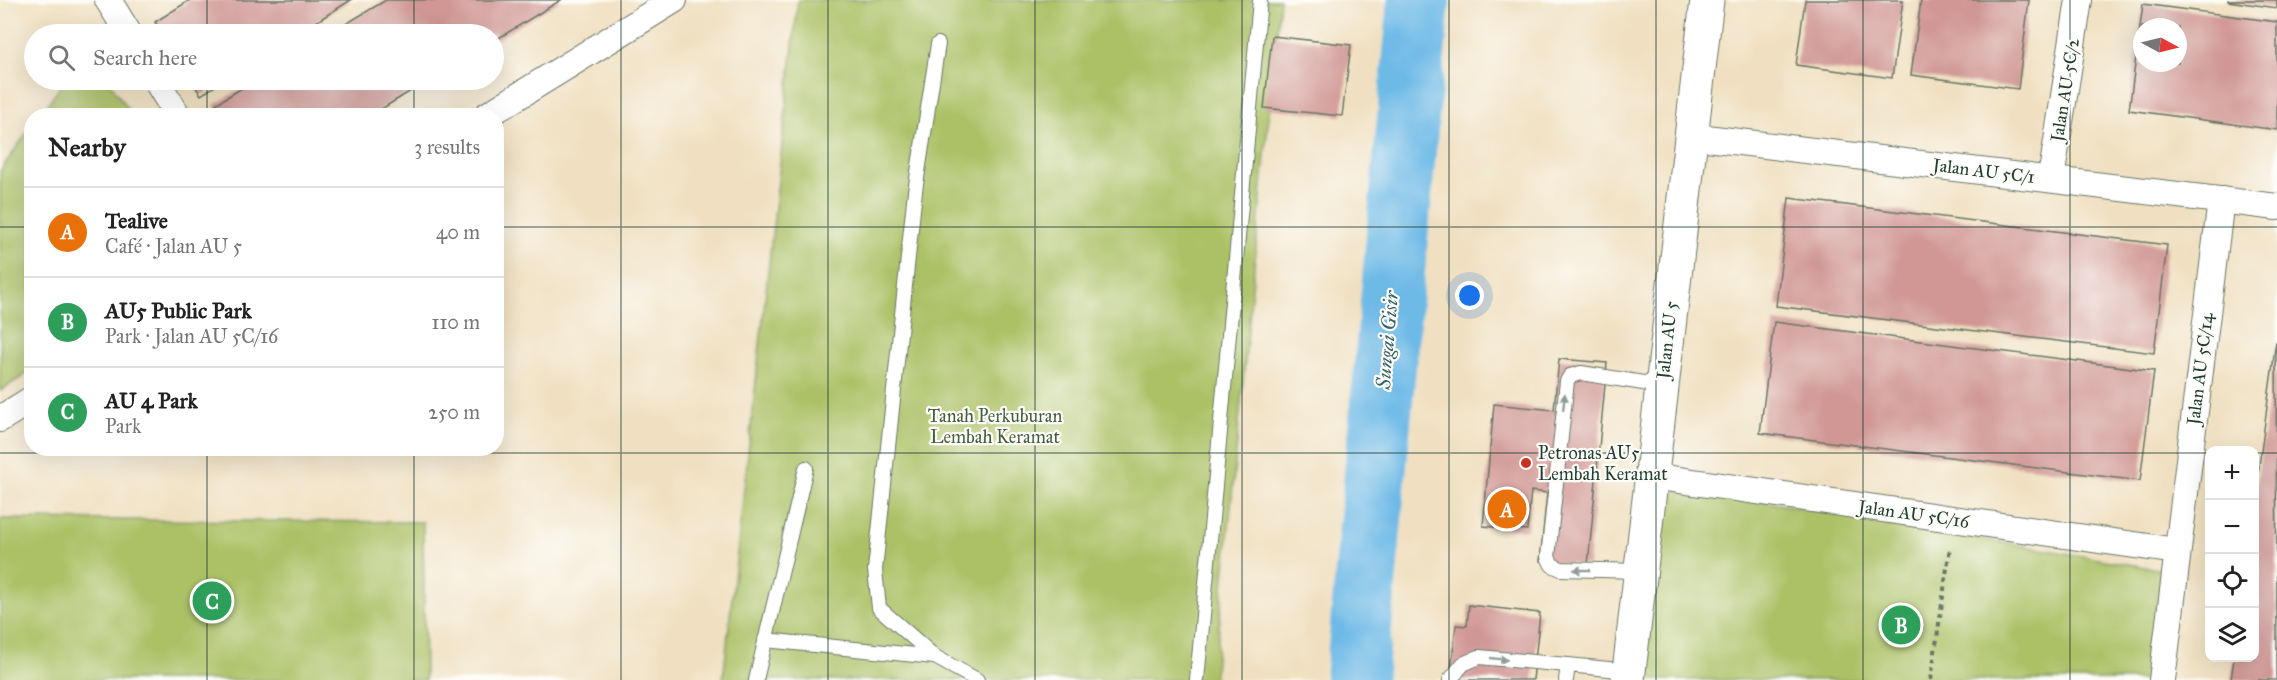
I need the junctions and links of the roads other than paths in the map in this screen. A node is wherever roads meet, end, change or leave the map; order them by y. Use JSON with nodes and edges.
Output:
{"nodes":[{"id":1,"x":108,"y":0,"type":"edge"},
{"id":2,"x":675,"y":0,"type":"edge"},
{"id":3,"x":1260,"y":0,"type":"edge"},
{"id":4,"x":1707,"y":0,"type":"edge"},
{"id":5,"x":2079,"y":0,"type":"edge"},
{"id":6,"x":123,"y":24,"type":"edge"},
{"id":7,"x":938,"y":44,"type":"dead end"},
{"id":8,"x":162,"y":90,"type":"edge"},
{"id":9,"x":173,"y":108,"type":"edge"},
{"id":10,"x":499,"y":108,"type":"edge"},
{"id":11,"x":1690,"y":136,"type":"junction"},
{"id":12,"x":2051,"y":179,"type":"junction"},
{"id":13,"x":2221,"y":200,"type":"junction"},
{"id":14,"x":2277,"y":207,"type":"edge"},
{"id":15,"x":1662,"y":386,"type":"junction"},
{"id":16,"x":24,"y":404,"type":"edge"},
{"id":17,"x":0,"y":419,"type":"edge"},
{"id":18,"x":806,"y":468,"type":"dead end"},
{"id":19,"x":1650,"y":476,"type":"junction"},
{"id":20,"x":2177,"y":551,"type":"junction"},
{"id":21,"x":1640,"y":571,"type":"junction"},
{"id":22,"x":765,"y":640,"type":"junction"},
{"id":23,"x":935,"y":657,"type":"junction"},
{"id":24,"x":1568,"y":665,"type":"junction"},
{"id":25,"x":1628,"y":675,"type":"edge"},
{"id":26,"x":756,"y":680,"type":"edge"},
{"id":27,"x":977,"y":680,"type":"edge"},
{"id":28,"x":1197,"y":680,"type":"edge"},
{"id":29,"x":1450,"y":680,"type":"edge"},
{"id":30,"x":1566,"y":680,"type":"edge"},
{"id":31,"x":2162,"y":680,"type":"edge"}],
"edges":[{"from":1,"to":6,"type":"street"},
{"from":2,"to":10,"type":"street"},
{"from":3,"to":28,"type":"lane"},
{"from":4,"to":11,"type":"main road","name":"Jalan AU 5"},
{"from":5,"to":12,"type":"street","name":"Jalan AU 5C/2"},
{"from":7,"to":23,"type":"lane"},
{"from":8,"to":9,"type":"street"},
{"from":11,"to":12,"type":"street","name":"Jalan AU 5C/1"},
{"from":11,"to":15,"type":"main road","name":"Jalan AU 5"},
{"from":12,"to":13,"type":"street","name":"Jalan AU 5C/1"},
{"from":13,"to":14,"type":"street","name":"Jalan AU 5C/1"},
{"from":13,"to":20,"type":"street","name":"Jalan AU 5C/14"},
{"from":15,"to":19,"type":"main road","name":"Jalan AU 5"},
{"from":21,"to":15,"type":"lane","one_way":true},
{"from":16,"to":17,"type":"street"},
{"from":18,"to":22,"type":"lane"},
{"from":19,"to":20,"type":"street","name":"Jalan AU 5C/16"},
{"from":19,"to":21,"type":"main road","name":"Jalan AU 5"},
{"from":20,"to":31,"type":"street","name":"Jalan AU 5C/14"},
{"from":21,"to":25,"type":"main road","name":"Jalan AU 5"},
{"from":22,"to":23,"type":"lane"},
{"from":22,"to":26,"type":"lane"},
{"from":23,"to":27,"type":"lane"},
{"from":24,"to":25,"type":"lane"},
{"from":29,"to":24,"type":"lane","one_way":true},
{"from":24,"to":30,"type":"lane"}]}
